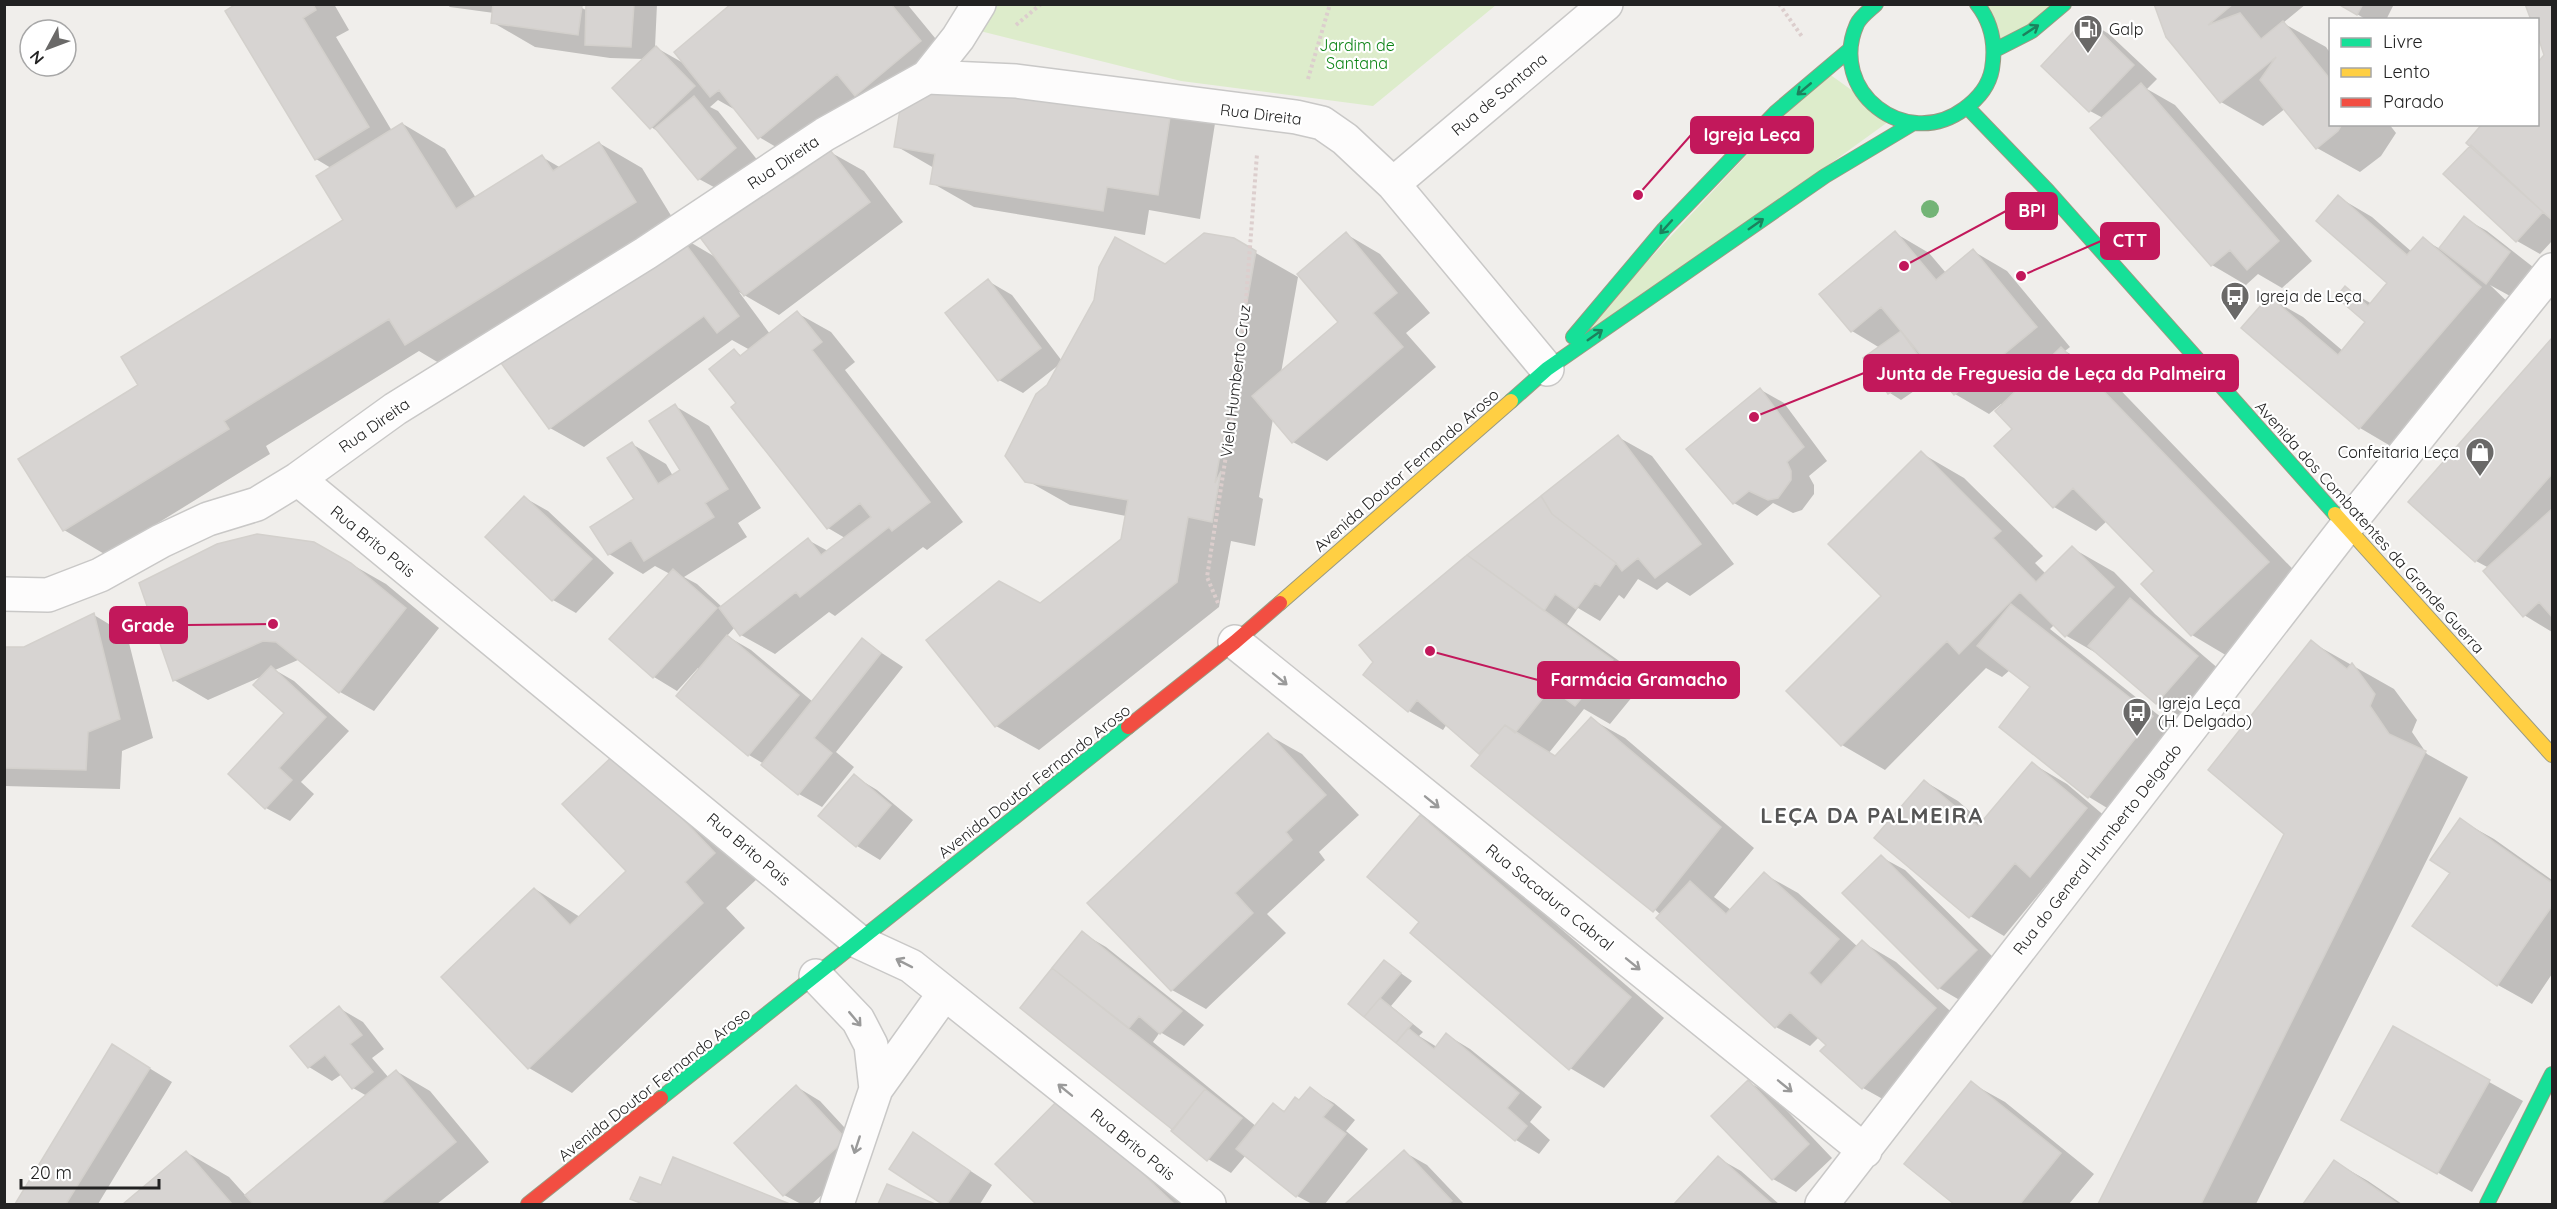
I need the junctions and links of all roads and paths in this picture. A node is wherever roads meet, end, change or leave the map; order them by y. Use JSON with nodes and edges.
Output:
{"nodes":[{"id":1,"x":979,"y":4,"type":"edge"},
{"id":2,"x":1330,"y":4,"type":"edge"},
{"id":3,"x":1606,"y":4,"type":"edge"},
{"id":4,"x":1876,"y":4,"type":"edge"},
{"id":5,"x":1977,"y":4,"type":"edge"},
{"id":6,"x":2064,"y":4,"type":"edge"},
{"id":7,"x":1995,"y":50,"type":"junction"},
{"id":8,"x":1848,"y":51,"type":"junction"},
{"id":9,"x":927,"y":77,"type":"junction"},
{"id":10,"x":1968,"y":108,"type":"junction"},
{"id":11,"x":1260,"y":114,"type":"junction"},
{"id":12,"x":1296,"y":117,"type":"junction"},
{"id":13,"x":1912,"y":124,"type":"junction"},
{"id":14,"x":1393,"y":184,"type":"junction"},
{"id":15,"x":2553,"y":270,"type":"edge"},
{"id":16,"x":1547,"y":369,"type":"junction"},
{"id":17,"x":298,"y":479,"type":"junction"},
{"id":18,"x":2346,"y":527,"type":"junction"},
{"id":19,"x":4,"y":594,"type":"edge"},
{"id":20,"x":1235,"y":642,"type":"junction"},
{"id":21,"x":2553,"y":755,"type":"edge"},
{"id":22,"x":859,"y":942,"type":"junction"},
{"id":23,"x":816,"y":976,"type":"junction"},
{"id":24,"x":944,"y":994,"type":"junction"},
{"id":25,"x":2553,"y":1074,"type":"edge"},
{"id":26,"x":876,"y":1089,"type":"junction"},
{"id":27,"x":1865,"y":1151,"type":"junction"},
{"id":28,"x":528,"y":1204,"type":"edge"},
{"id":29,"x":837,"y":1204,"type":"edge"},
{"id":30,"x":1209,"y":1204,"type":"edge"},
{"id":31,"x":1822,"y":1204,"type":"edge"},
{"id":32,"x":2487,"y":1204,"type":"edge"}],
"edges":[{"from":1,"to":9,"type":"street"},
{"from":2,"to":12,"type":"path"},
{"from":3,"to":14,"type":"street","name":"Rua de Santana"},
{"from":4,"to":8,"type":"main road"},
{"from":5,"to":7,"type":"main road"},
{"from":7,"to":6,"type":"main road","one_way":true},
{"from":7,"to":10,"type":"main road"},
{"from":8,"to":13,"type":"main road"},
{"from":8,"to":16,"type":"main road","name":"Avenida Doutor Fernando Aroso","one_way":true},
{"from":9,"to":11,"type":"street","name":"Rua Direita"},
{"from":9,"to":17,"type":"street","name":"Rua Direita"},
{"from":10,"to":13,"type":"main road"},
{"from":10,"to":18,"type":"main road","name":"Avenida dos Combatentes da Grande Guerra"},
{"from":11,"to":12,"type":"street","name":"Rua Direita"},
{"from":11,"to":20,"type":"path","name":"Viela Humberto Cruz"},
{"from":12,"to":14,"type":"street","name":"Rua Direita"},
{"from":16,"to":13,"type":"main road","name":"Avenida Doutor Fernando Aroso","one_way":true},
{"from":14,"to":16,"type":"street","name":"Rua Direita"},
{"from":15,"to":18,"type":"street","name":"Rua do General Humberto Delgado"},
{"from":16,"to":20,"type":"main road","name":"Avenida Doutor Fernando Aroso"},
{"from":17,"to":19,"type":"street","name":"Rua Direita"},
{"from":17,"to":22,"type":"street","name":"Rua Brito Pais"},
{"from":18,"to":21,"type":"main road","name":"Avenida dos Combatentes da Grande Guerra"},
{"from":18,"to":27,"type":"street","name":"Rua do General Humberto Delgado"},
{"from":20,"to":22,"type":"main road","name":"Avenida Doutor Fernando Aroso"},
{"from":20,"to":27,"type":"street","name":"Rua Sacadura Cabral","one_way":true},
{"from":22,"to":23,"type":"main road","name":"Avenida Doutor Fernando Aroso"},
{"from":24,"to":22,"type":"street","name":"Rua Brito Pais","one_way":true},
{"from":23,"to":26,"type":"street","one_way":true},
{"from":23,"to":28,"type":"main road","name":"Avenida Doutor Fernando Aroso"},
{"from":24,"to":26,"type":"street"},
{"from":30,"to":24,"type":"street","name":"Rua Brito Pais","one_way":true},
{"from":25,"to":32,"type":"main road"},
{"from":26,"to":29,"type":"street","one_way":true},
{"from":27,"to":31,"type":"street","name":"Rua do General Humberto Delgado"}]}
